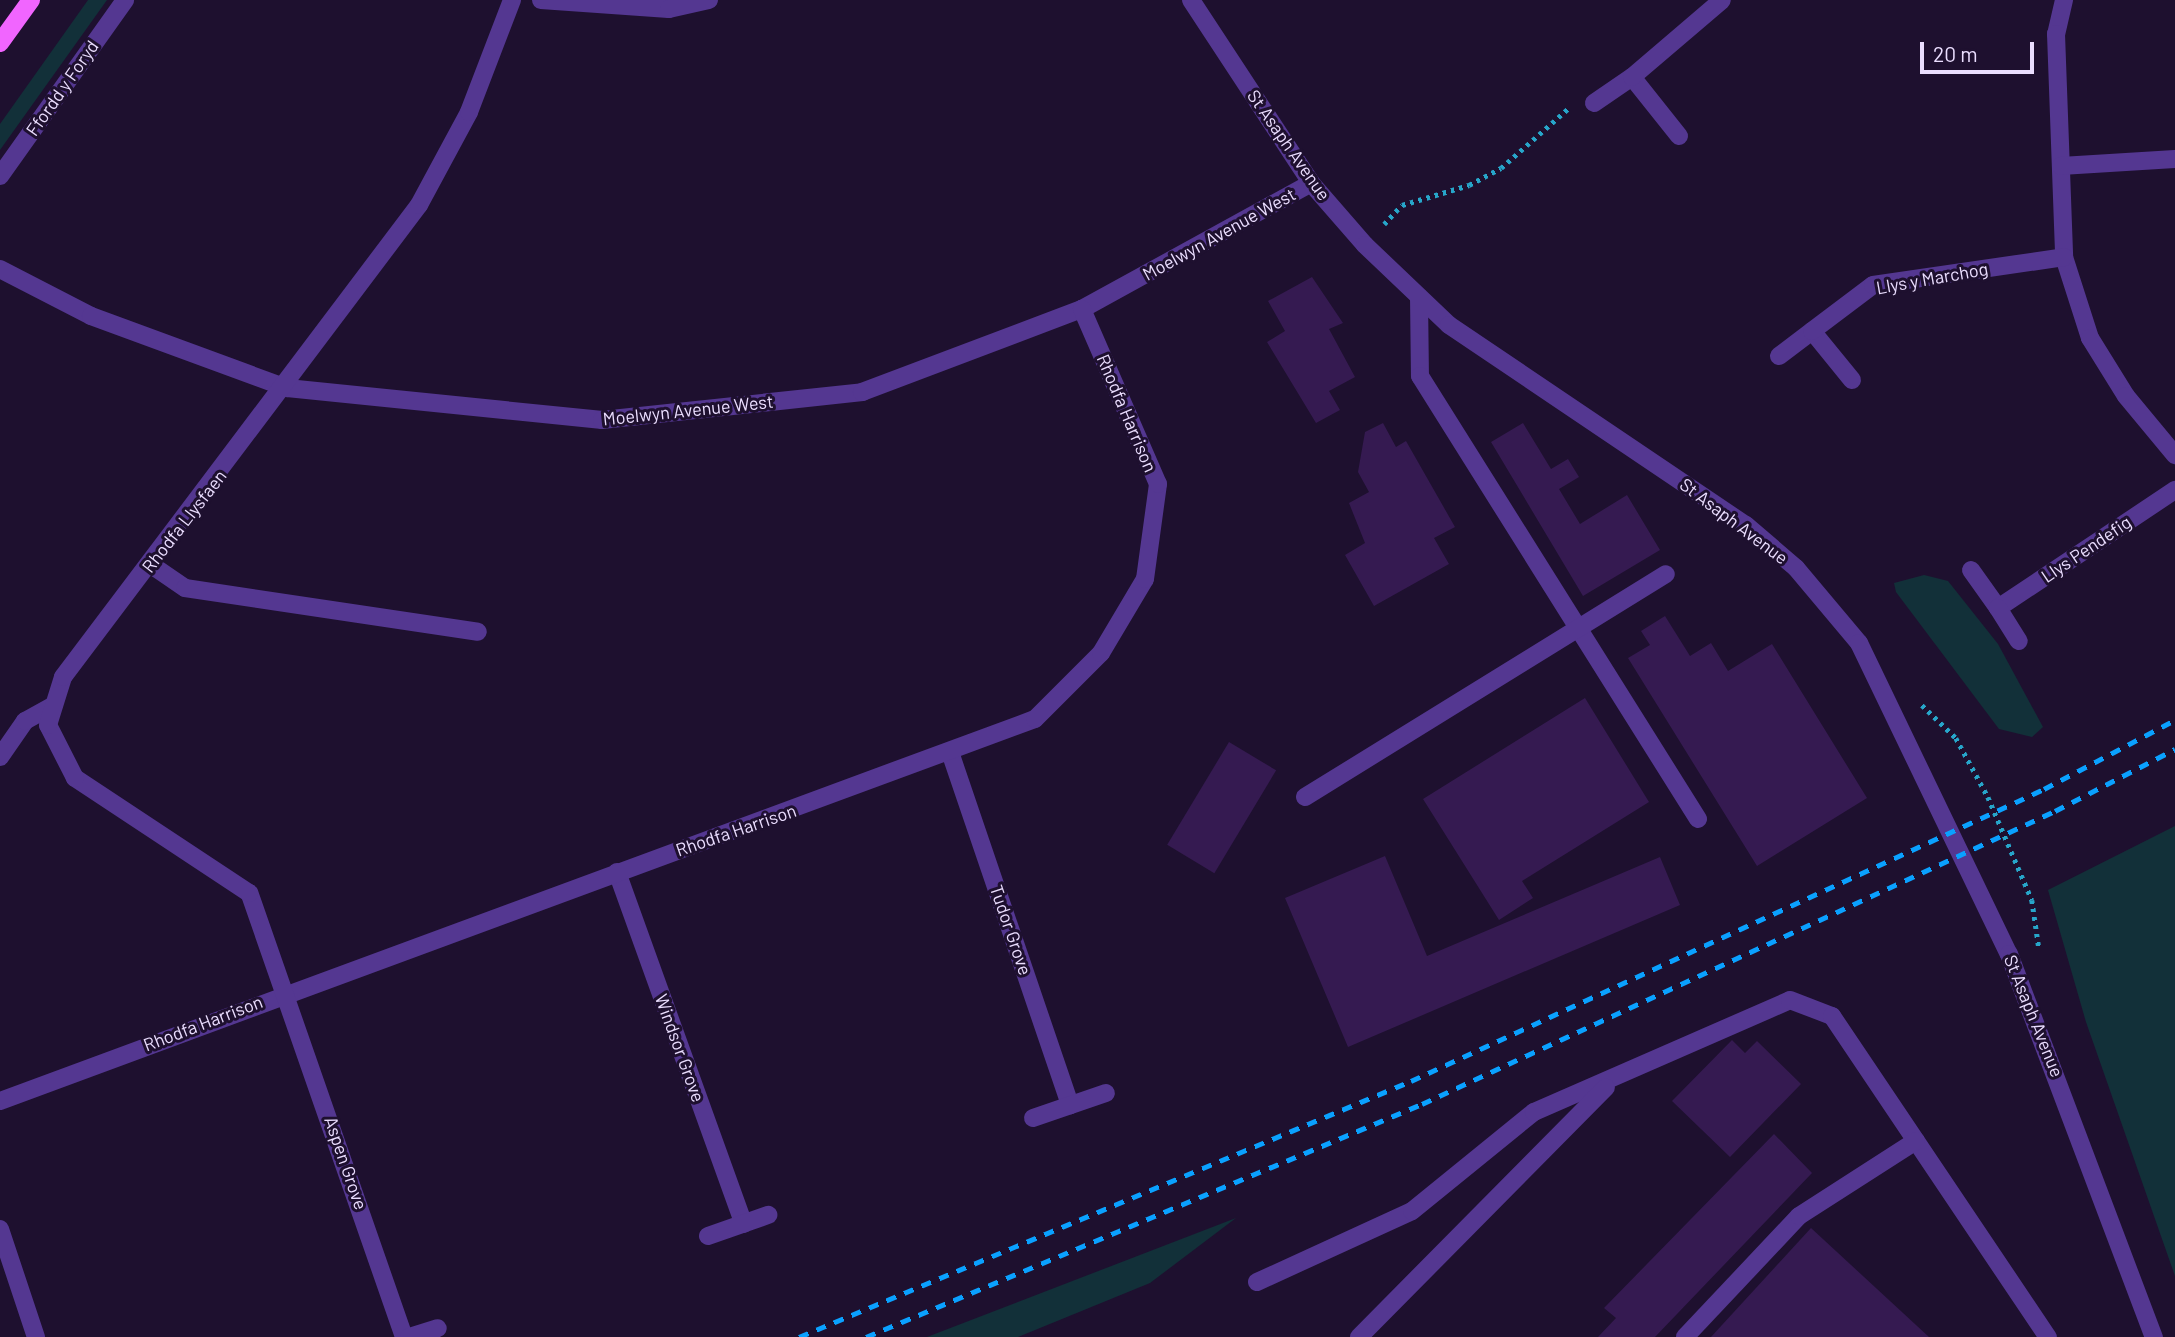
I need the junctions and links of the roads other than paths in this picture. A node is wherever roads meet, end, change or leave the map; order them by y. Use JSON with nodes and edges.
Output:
{"nodes":[{"id":1,"x":31,"y":0,"type":"edge"},
{"id":2,"x":125,"y":0,"type":"edge"},
{"id":3,"x":512,"y":0,"type":"edge"},
{"id":4,"x":541,"y":0,"type":"edge"},
{"id":5,"x":709,"y":0,"type":"edge"},
{"id":6,"x":1191,"y":0,"type":"edge"},
{"id":7,"x":1722,"y":0,"type":"edge"},
{"id":8,"x":2064,"y":0,"type":"edge"},
{"id":9,"x":0,"y":43,"type":"edge"},
{"id":10,"x":1632,"y":77,"type":"junction"},
{"id":11,"x":1594,"y":103,"type":"road end"},
{"id":12,"x":1679,"y":136,"type":"dead end"},
{"id":13,"x":2175,"y":159,"type":"edge"},
{"id":14,"x":2061,"y":166,"type":"junction"},
{"id":15,"x":0,"y":176,"type":"edge"},
{"id":16,"x":1311,"y":183,"type":"junction"},
{"id":17,"x":2064,"y":257,"type":"junction"},
{"id":18,"x":0,"y":268,"type":"edge"},
{"id":19,"x":1419,"y":297,"type":"junction"},
{"id":20,"x":1082,"y":309,"type":"junction"},
{"id":21,"x":1812,"y":331,"type":"junction"},
{"id":22,"x":1779,"y":356,"type":"dead end"},
{"id":23,"x":1852,"y":380,"type":"dead end"},
{"id":24,"x":286,"y":388,"type":"junction"},
{"id":25,"x":2175,"y":455,"type":"edge"},
{"id":26,"x":2175,"y":490,"type":"edge"},
{"id":27,"x":150,"y":564,"type":"junction"},
{"id":28,"x":1971,"y":569,"type":"dead end"},
{"id":29,"x":1666,"y":574,"type":"dead end"},
{"id":30,"x":1998,"y":608,"type":"junction"},
{"id":31,"x":1579,"y":630,"type":"junction"},
{"id":32,"x":478,"y":632,"type":"dead end"},
{"id":33,"x":2019,"y":641,"type":"dead end"},
{"id":34,"x":54,"y":705,"type":"junction"},
{"id":35,"x":951,"y":755,"type":"junction"},
{"id":36,"x":0,"y":757,"type":"edge"},
{"id":37,"x":1306,"y":797,"type":"dead end"},
{"id":38,"x":1698,"y":819,"type":"dead end"},
{"id":39,"x":617,"y":872,"type":"junction"},
{"id":40,"x":288,"y":990,"type":"junction"},
{"id":41,"x":1616,"y":1077,"type":"junction"},
{"id":42,"x":1106,"y":1093,"type":"dead end"},
{"id":43,"x":0,"y":1101,"type":"edge"},
{"id":44,"x":1070,"y":1105,"type":"junction"},
{"id":45,"x":1033,"y":1118,"type":"dead end"},
{"id":46,"x":1916,"y":1141,"type":"junction"},
{"id":47,"x":768,"y":1215,"type":"dead end"},
{"id":48,"x":744,"y":1224,"type":"junction"},
{"id":49,"x":0,"y":1229,"type":"edge"},
{"id":50,"x":708,"y":1236,"type":"dead end"},
{"id":51,"x":1257,"y":1282,"type":"dead end"},
{"id":52,"x":438,"y":1328,"type":"dead end"},
{"id":53,"x":36,"y":1337,"type":"edge"},
{"id":54,"x":407,"y":1337,"type":"edge"},
{"id":55,"x":1359,"y":1337,"type":"edge"},
{"id":56,"x":1685,"y":1337,"type":"edge"},
{"id":57,"x":2048,"y":1337,"type":"edge"},
{"id":58,"x":2154,"y":1337,"type":"edge"}],
"edges":[{"from":1,"to":9,"type":"main road"},
{"from":2,"to":15,"type":"street","name":"Ffordd y Foryd"},
{"from":3,"to":24,"type":"street","name":"Rhodfa Llysfaen"},
{"from":4,"to":5,"type":"street"},
{"from":6,"to":16,"type":"street","name":"St Asaph Avenue"},
{"from":7,"to":10,"type":"street"},
{"from":8,"to":14,"type":"street"},
{"from":10,"to":11,"type":"street"},
{"from":10,"to":12,"type":"street"},
{"from":13,"to":14,"type":"street"},
{"from":14,"to":17,"type":"street"},
{"from":16,"to":19,"type":"street","name":"St Asaph Avenue"},
{"from":16,"to":20,"type":"street","name":"Moelwyn Avenue West"},
{"from":17,"to":21,"type":"street","name":"Llys y Marchog"},
{"from":17,"to":25,"type":"street"},
{"from":18,"to":24,"type":"street","name":"Moelwyn Avenue West"},
{"from":19,"to":31,"type":"street"},
{"from":19,"to":58,"type":"street","name":"St Asaph Avenue"},
{"from":20,"to":24,"type":"street","name":"Moelwyn Avenue West"},
{"from":20,"to":35,"type":"street","name":"Rhodfa Harrison"},
{"from":21,"to":22,"type":"street","name":"Llys y Marchog"},
{"from":21,"to":23,"type":"street"},
{"from":24,"to":27,"type":"street","name":"Rhodfa Llysfaen"},
{"from":26,"to":30,"type":"street","name":"Llys Pendefig"},
{"from":27,"to":32,"type":"street"},
{"from":27,"to":34,"type":"street","name":"Rhodfa Llysfaen"},
{"from":28,"to":30,"type":"street"},
{"from":29,"to":31,"type":"street"},
{"from":30,"to":33,"type":"street"},
{"from":31,"to":37,"type":"street"},
{"from":31,"to":38,"type":"street"},
{"from":34,"to":36,"type":"street"},
{"from":34,"to":40,"type":"street","name":"Rhodfa Llysfaen"},
{"from":35,"to":39,"type":"street","name":"Rhodfa Harrison"},
{"from":35,"to":44,"type":"street","name":"Tudor Grove"},
{"from":39,"to":40,"type":"street","name":"Rhodfa Harrison"},
{"from":39,"to":48,"type":"street","name":"Windsor Grove"},
{"from":40,"to":43,"type":"street","name":"Rhodfa Harrison"},
{"from":40,"to":54,"type":"street","name":"Aspen Grove"},
{"from":41,"to":46,"type":"street"},
{"from":41,"to":51,"type":"street"},
{"from":41,"to":55,"type":"street"},
{"from":42,"to":44,"type":"street"},
{"from":44,"to":45,"type":"street"},
{"from":46,"to":56,"type":"street"},
{"from":46,"to":57,"type":"street"},
{"from":47,"to":48,"type":"street"},
{"from":48,"to":50,"type":"street"},
{"from":49,"to":53,"type":"street"},
{"from":52,"to":54,"type":"street","name":"Aspen Grove"}]}
